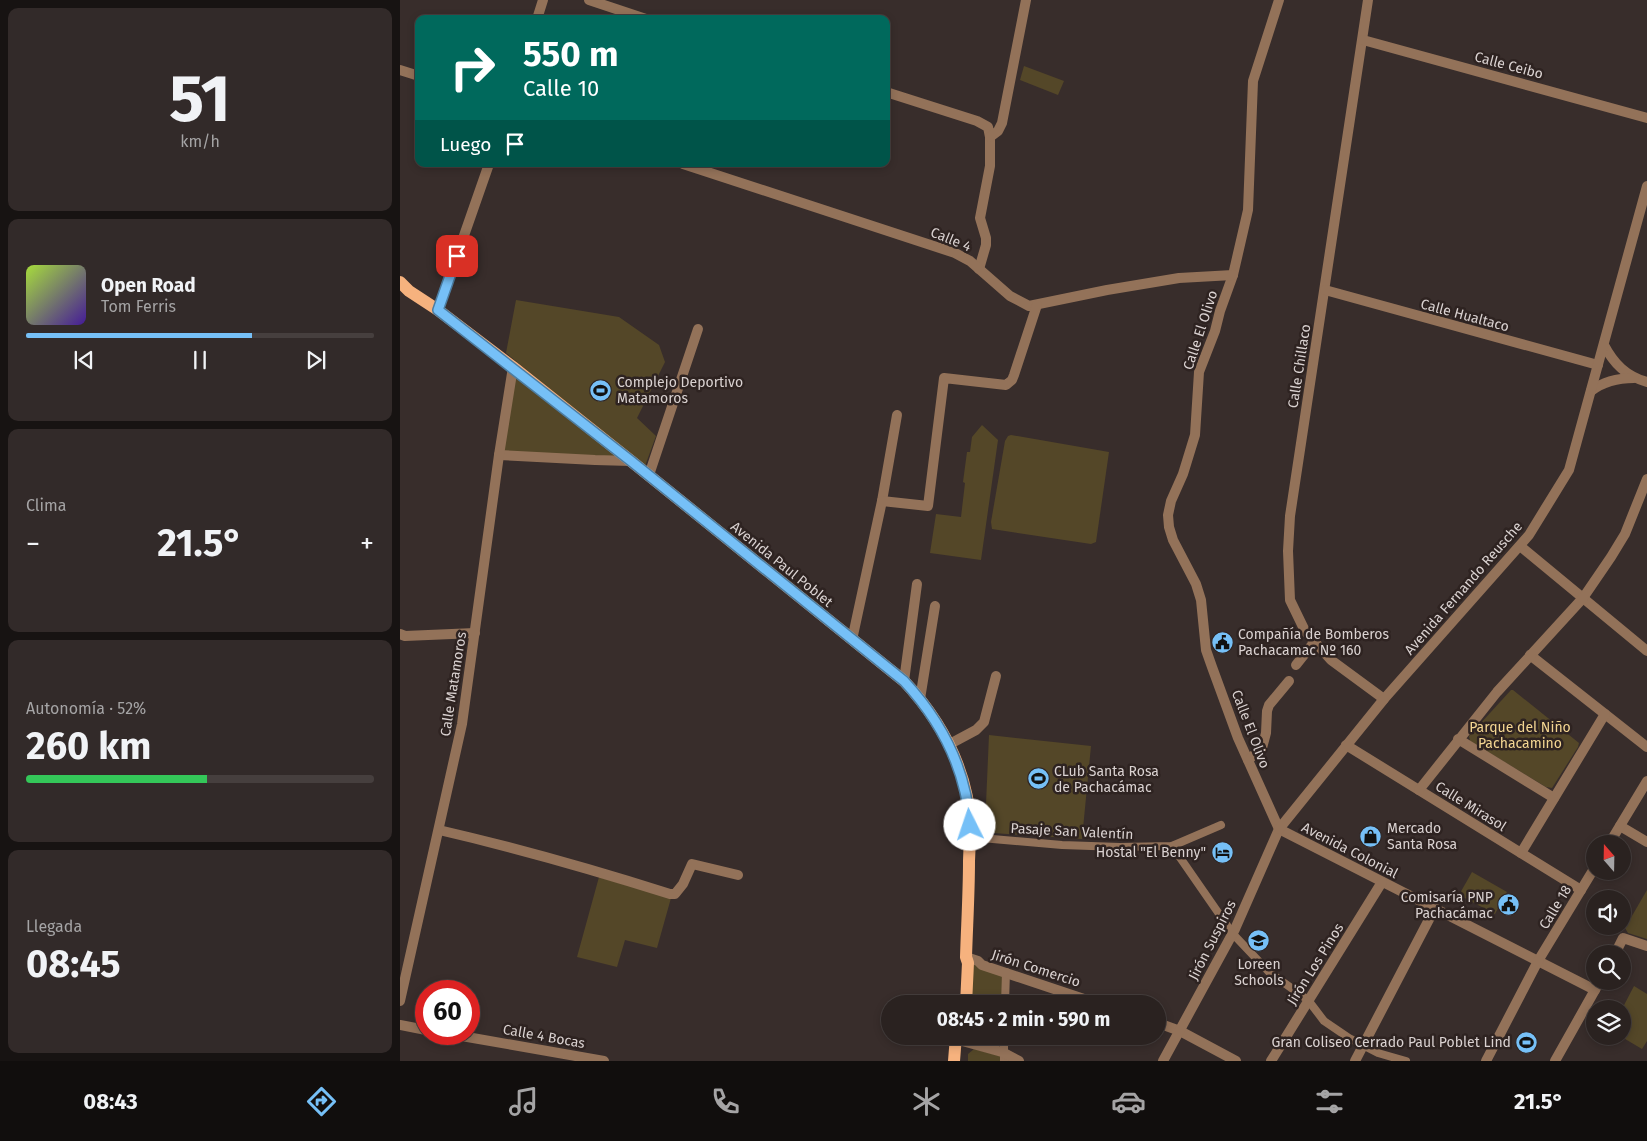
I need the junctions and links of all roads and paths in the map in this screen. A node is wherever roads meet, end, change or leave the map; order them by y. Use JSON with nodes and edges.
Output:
{"nodes":[{"id":1,"x":543,"y":0,"type":"edge"},
{"id":2,"x":589,"y":0,"type":"edge"},
{"id":3,"x":1026,"y":0,"type":"edge"},
{"id":4,"x":1279,"y":0,"type":"edge"},
{"id":5,"x":1368,"y":0,"type":"edge"},
{"id":6,"x":538,"y":15,"type":"edge"},
{"id":7,"x":634,"y":15,"type":"edge"},
{"id":8,"x":1363,"y":40,"type":"junction"},
{"id":9,"x":400,"y":70,"type":"edge"},
{"id":10,"x":415,"y":75,"type":"edge"},
{"id":11,"x":890,"y":93,"type":"edge"},
{"id":12,"x":1647,"y":118,"type":"edge"},
{"id":13,"x":990,"y":137,"type":"junction"},
{"id":14,"x":488,"y":167,"type":"edge"},
{"id":15,"x":692,"y":167,"type":"edge"},
{"id":16,"x":1647,"y":186,"type":"edge"},
{"id":17,"x":978,"y":269,"type":"junction"},
{"id":18,"x":1233,"y":275,"type":"junction"},
{"id":19,"x":403,"y":286,"type":"edge"},
{"id":20,"x":1325,"y":290,"type":"junction"},
{"id":21,"x":1037,"y":305,"type":"junction"},
{"id":22,"x":438,"y":310,"type":"junction"},
{"id":23,"x":698,"y":329,"type":"dead end"},
{"id":24,"x":1604,"y":346,"type":"junction"},
{"id":25,"x":1598,"y":365,"type":"junction"},
{"id":26,"x":513,"y":368,"type":"junction"},
{"id":27,"x":1635,"y":378,"type":"junction"},
{"id":28,"x":1647,"y":382,"type":"edge"},
{"id":29,"x":1591,"y":391,"type":"junction"},
{"id":30,"x":898,"y":415,"type":"dead end"},
{"id":31,"x":499,"y":455,"type":"junction"},
{"id":32,"x":631,"y":461,"type":"junction"},
{"id":33,"x":649,"y":475,"type":"junction"},
{"id":34,"x":1647,"y":479,"type":"edge"},
{"id":35,"x":882,"y":501,"type":"junction"},
{"id":36,"x":1520,"y":546,"type":"junction"},
{"id":37,"x":917,"y":584,"type":"dead end"},
{"id":38,"x":1583,"y":598,"type":"junction"},
{"id":39,"x":935,"y":606,"type":"dead end"},
{"id":40,"x":475,"y":633,"type":"junction"},
{"id":41,"x":400,"y":634,"type":"edge"},
{"id":42,"x":852,"y":640,"type":"junction"},
{"id":43,"x":1314,"y":641,"type":"junction"},
{"id":44,"x":1647,"y":651,"type":"edge"},
{"id":45,"x":1530,"y":655,"type":"junction"},
{"id":46,"x":1296,"y":665,"type":"dead end"},
{"id":47,"x":996,"y":676,"type":"dead end"},
{"id":48,"x":904,"y":681,"type":"junction"},
{"id":49,"x":1289,"y":681,"type":"dead end"},
{"id":50,"x":920,"y":698,"type":"junction"},
{"id":51,"x":1384,"y":700,"type":"junction"},
{"id":52,"x":1605,"y":714,"type":"junction"},
{"id":53,"x":1458,"y":739,"type":"junction"},
{"id":54,"x":948,"y":745,"type":"junction"},
{"id":55,"x":1346,"y":745,"type":"junction"},
{"id":56,"x":1647,"y":747,"type":"edge"},
{"id":57,"x":1248,"y":760,"type":"junction"},
{"id":58,"x":1647,"y":782,"type":"edge"},
{"id":59,"x":1419,"y":790,"type":"junction"},
{"id":60,"x":1554,"y":798,"type":"junction"},
{"id":61,"x":1221,"y":825,"type":"dead end"},
{"id":62,"x":1620,"y":826,"type":"junction"},
{"id":63,"x":1279,"y":829,"type":"junction"},
{"id":64,"x":439,"y":830,"type":"junction"},
{"id":65,"x":1614,"y":835,"type":"edge"},
{"id":66,"x":970,"y":837,"type":"junction"},
{"id":67,"x":1647,"y":842,"type":"edge"},
{"id":68,"x":1172,"y":846,"type":"junction"},
{"id":69,"x":1521,"y":853,"type":"junction"},
{"id":70,"x":738,"y":875,"type":"dead end"},
{"id":71,"x":1587,"y":880,"type":"edge"},
{"id":72,"x":1382,"y":882,"type":"junction"},
{"id":73,"x":1581,"y":890,"type":"junction"},
{"id":74,"x":1435,"y":908,"type":"junction"},
{"id":75,"x":1232,"y":934,"type":"junction"},
{"id":76,"x":1620,"y":945,"type":"edge"},
{"id":77,"x":1647,"y":946,"type":"edge"},
{"id":78,"x":966,"y":957,"type":"junction"},
{"id":79,"x":1538,"y":961,"type":"junction"},
{"id":80,"x":1006,"y":972,"type":"junction"},
{"id":81,"x":1586,"y":981,"type":"edge"},
{"id":82,"x":1595,"y":990,"type":"edge"},
{"id":83,"x":959,"y":995,"type":"edge"},
{"id":84,"x":966,"y":995,"type":"edge"},
{"id":85,"x":1005,"y":995,"type":"edge"},
{"id":86,"x":1073,"y":995,"type":"edge"},
{"id":87,"x":1308,"y":1000,"type":"junction"},
{"id":88,"x":400,"y":1001,"type":"edge"},
{"id":89,"x":400,"y":1025,"type":"edge"},
{"id":90,"x":1166,"y":1026,"type":"edge"},
{"id":91,"x":415,"y":1028,"type":"edge"},
{"id":92,"x":1180,"y":1031,"type":"junction"},
{"id":93,"x":480,"y":1039,"type":"edge"},
{"id":94,"x":958,"y":1045,"type":"edge"},
{"id":95,"x":961,"y":1045,"type":"edge"},
{"id":96,"x":976,"y":1045,"type":"edge"},
{"id":97,"x":1364,"y":1045,"type":"junction"},
{"id":98,"x":1004,"y":1057,"type":"edge"},
{"id":99,"x":604,"y":1061,"type":"edge"},
{"id":100,"x":954,"y":1061,"type":"edge"},
{"id":101,"x":962,"y":1061,"type":"edge"},
{"id":102,"x":1019,"y":1061,"type":"edge"},
{"id":103,"x":1163,"y":1061,"type":"edge"},
{"id":104,"x":1236,"y":1061,"type":"edge"},
{"id":105,"x":1271,"y":1061,"type":"edge"},
{"id":106,"x":1355,"y":1061,"type":"edge"},
{"id":107,"x":1406,"y":1061,"type":"edge"},
{"id":108,"x":1486,"y":1061,"type":"edge"},
{"id":109,"x":1555,"y":1061,"type":"edge"}],
"edges":[{"from":1,"to":6,"type":"street"},
{"from":2,"to":7,"type":"street"},
{"from":3,"to":13,"type":"street"},
{"from":4,"to":18,"type":"street","name":"Calle El Olivo"},
{"from":5,"to":8,"type":"street","name":"Calle Chillaco"},
{"from":8,"to":12,"type":"street","name":"Calle Ceibo"},
{"from":8,"to":20,"type":"street","name":"Calle Chillaco"},
{"from":9,"to":10,"type":"street"},
{"from":11,"to":13,"type":"street"},
{"from":13,"to":17,"type":"street"},
{"from":14,"to":22,"type":"street"},
{"from":15,"to":17,"type":"street","name":"Calle 4"},
{"from":16,"to":24,"type":"street","name":"Avenida Fernando Reusche"},
{"from":17,"to":21,"type":"street","name":"Calle 4"},
{"from":18,"to":21,"type":"street","name":"Calle 4"},
{"from":18,"to":57,"type":"street","name":"Calle El Olivo"},
{"from":19,"to":22,"type":"main road","name":"Avenida Paul Poblet"},
{"from":20,"to":25,"type":"street","name":"Calle Hualtaco"},
{"from":20,"to":43,"type":"street","name":"Calle Chillaco"},
{"from":21,"to":35,"type":"street"},
{"from":22,"to":26,"type":"main road","name":"Avenida Paul Poblet"},
{"from":23,"to":33,"type":"street"},
{"from":24,"to":25,"type":"street","name":"Avenida Fernando Reusche"},
{"from":24,"to":27,"type":"street"},
{"from":25,"to":29,"type":"street","name":"Avenida Fernando Reusche"},
{"from":26,"to":31,"type":"street","name":"Calle Matamoros"},
{"from":26,"to":32,"type":"main road","name":"Avenida Paul Poblet"},
{"from":27,"to":28,"type":"street"},
{"from":27,"to":29,"type":"street"},
{"from":29,"to":36,"type":"street","name":"Avenida Fernando Reusche"},
{"from":30,"to":35,"type":"street"},
{"from":31,"to":32,"type":"street"},
{"from":31,"to":40,"type":"street","name":"Calle Matamoros"},
{"from":32,"to":33,"type":"main road","name":"Avenida Paul Poblet"},
{"from":33,"to":42,"type":"main road","name":"Avenida Paul Poblet"},
{"from":34,"to":38,"type":"street"},
{"from":35,"to":42,"type":"street"},
{"from":36,"to":38,"type":"street"},
{"from":36,"to":51,"type":"street","name":"Avenida Fernando Reusche"},
{"from":37,"to":48,"type":"street"},
{"from":38,"to":44,"type":"street"},
{"from":38,"to":45,"type":"street"},
{"from":39,"to":50,"type":"street"},
{"from":40,"to":41,"type":"street"},
{"from":40,"to":64,"type":"street","name":"Calle Matamoros"},
{"from":42,"to":48,"type":"main road","name":"Avenida Paul Poblet"},
{"from":43,"to":46,"type":"street"},
{"from":43,"to":51,"type":"street","name":"Calle Chillaco"},
{"from":45,"to":52,"type":"street"},
{"from":45,"to":53,"type":"street"},
{"from":47,"to":54,"type":"street"},
{"from":48,"to":50,"type":"main road","name":"Avenida Paul Poblet"},
{"from":49,"to":57,"type":"street"},
{"from":50,"to":54,"type":"main road","name":"Avenida Paul Poblet"},
{"from":51,"to":55,"type":"street","name":"Avenida Fernando Reusche"},
{"from":52,"to":56,"type":"street"},
{"from":52,"to":60,"type":"street"},
{"from":53,"to":59,"type":"street"},
{"from":53,"to":60,"type":"street"},
{"from":54,"to":66,"type":"main road","name":"Avenida Paul Poblet"},
{"from":55,"to":59,"type":"street","name":"Calle Mirasol"},
{"from":55,"to":63,"type":"street","name":"Avenida Fernando Reusche"},
{"from":57,"to":63,"type":"street","name":"Calle El Olivo"},
{"from":58,"to":62,"type":"street"},
{"from":59,"to":69,"type":"street","name":"Calle Mirasol"},
{"from":60,"to":69,"type":"street"},
{"from":61,"to":68,"type":"street","name":"Pasaje San Valentín"},
{"from":62,"to":65,"type":"street"},
{"from":62,"to":67,"type":"street"},
{"from":63,"to":72,"type":"street","name":"Avenida Colonial"},
{"from":63,"to":75,"type":"street","name":"Jirón Suspiros"},
{"from":64,"to":70,"type":"street"},
{"from":64,"to":88,"type":"street","name":"Calle Matamoros"},
{"from":66,"to":68,"type":"street","name":"Pasaje San Valentín"},
{"from":66,"to":78,"type":"main road","name":"Avenida Paul Poblet"},
{"from":68,"to":75,"type":"street"},
{"from":69,"to":73,"type":"street","name":"Calle Mirasol"},
{"from":71,"to":73,"type":"street","name":"Calle 18"},
{"from":72,"to":74,"type":"street","name":"Avenida Colonial"},
{"from":72,"to":87,"type":"street","name":"Jirón Los Pinos"},
{"from":73,"to":79,"type":"street","name":"Calle 18"},
{"from":74,"to":79,"type":"street","name":"Avenida Colonial"},
{"from":74,"to":97,"type":"street"},
{"from":75,"to":87,"type":"street"},
{"from":75,"to":92,"type":"street","name":"Jirón Suspiros"},
{"from":76,"to":77,"type":"street"},
{"from":78,"to":80,"type":"street","name":"Jirón Comercio"},
{"from":78,"to":83,"type":"main road"},
{"from":78,"to":84,"type":"main road"},
{"from":79,"to":81,"type":"street","name":"Avenida Colonial"},
{"from":79,"to":108,"type":"street","name":"Calle 18"},
{"from":80,"to":85,"type":"street"},
{"from":80,"to":86,"type":"street","name":"Jirón Comercio"},
{"from":82,"to":109,"type":"street"},
{"from":87,"to":97,"type":"street"},
{"from":87,"to":105,"type":"street","name":"Jirón Los Pinos"},
{"from":89,"to":91,"type":"street"},
{"from":90,"to":92,"type":"street"},
{"from":92,"to":103,"type":"street","name":"Jirón Suspiros"},
{"from":92,"to":104,"type":"street"},
{"from":93,"to":99,"type":"street","name":"Calle 4 Bocas"},
{"from":94,"to":100,"type":"main road"},
{"from":95,"to":101,"type":"main road"},
{"from":96,"to":98,"type":"street"},
{"from":97,"to":106,"type":"street"},
{"from":97,"to":107,"type":"street"},
{"from":98,"to":102,"type":"street"}]}
